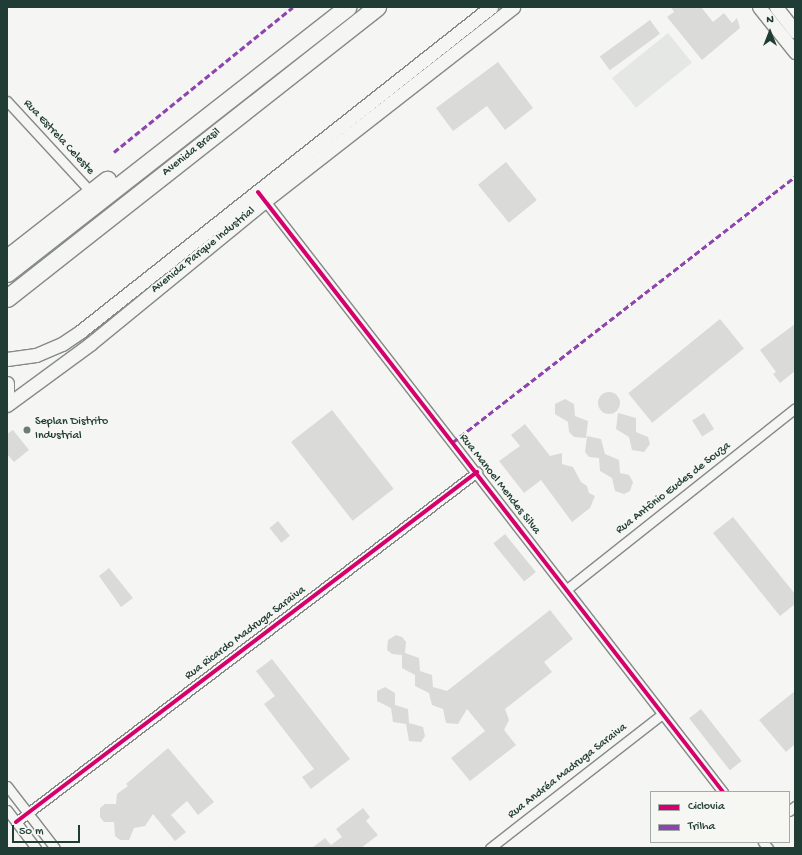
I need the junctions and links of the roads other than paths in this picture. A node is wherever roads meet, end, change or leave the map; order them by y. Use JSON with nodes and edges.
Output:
{"nodes":[{"id":1,"x":347,"y":7,"type":"edge"},
{"id":2,"x":377,"y":7,"type":"edge"},
{"id":3,"x":491,"y":7,"type":"edge"},
{"id":4,"x":514,"y":7,"type":"edge"},
{"id":5,"x":759,"y":7,"type":"edge"},
{"id":6,"x":778,"y":10,"type":"edge"},
{"id":7,"x":769,"y":20,"type":"junction"},
{"id":8,"x":795,"y":31,"type":"edge"},
{"id":9,"x":795,"y":52,"type":"edge"},
{"id":10,"x":275,"y":64,"type":"junction"},
{"id":11,"x":405,"y":84,"type":"junction"},
{"id":12,"x":7,"y":101,"type":"edge"},
{"id":13,"x":91,"y":192,"type":"junction"},
{"id":14,"x":261,"y":196,"type":"junction"},
{"id":15,"x":7,"y":258,"type":"edge"},
{"id":16,"x":7,"y":274,"type":"edge"},
{"id":17,"x":7,"y":298,"type":"edge"},
{"id":18,"x":110,"y":308,"type":"junction"},
{"id":19,"x":120,"y":319,"type":"junction"},
{"id":20,"x":7,"y":359,"type":"edge"},
{"id":21,"x":7,"y":383,"type":"edge"},
{"id":22,"x":7,"y":394,"type":"edge"},
{"id":23,"x":7,"y":405,"type":"edge"},
{"id":24,"x":795,"y":408,"type":"edge"},
{"id":25,"x":477,"y":472,"type":"junction"},
{"id":26,"x":567,"y":589,"type":"junction"},
{"id":27,"x":661,"y":715,"type":"junction"},
{"id":28,"x":7,"y":786,"type":"edge"},
{"id":29,"x":722,"y":791,"type":"edge"},
{"id":30,"x":7,"y":810,"type":"edge"},
{"id":31,"x":28,"y":812,"type":"junction"},
{"id":32,"x":16,"y":822,"type":"junction"},
{"id":33,"x":36,"y":848,"type":"edge"},
{"id":34,"x":55,"y":848,"type":"edge"},
{"id":35,"x":490,"y":848,"type":"edge"}],
"edges":[{"from":1,"to":10,"type":"highway","name":"Avenida Brasil"},
{"from":2,"to":17,"type":"highway","name":"Avenida Brasil"},
{"from":3,"to":11,"type":"main road","name":"Avenida Parque Industrial"},
{"from":4,"to":11,"type":"main road","name":"Avenida Parque Industrial"},
{"from":5,"to":7,"type":"main road"},
{"from":6,"to":7,"type":"main road"},
{"from":6,"to":8,"type":"main road"},
{"from":7,"to":9,"type":"main road"},
{"from":10,"to":13,"type":"highway"},
{"from":10,"to":16,"type":"highway","name":"Avenida Brasil"},
{"from":11,"to":14,"type":"main road","name":"Avenida Parque Industrial"},
{"from":12,"to":13,"type":"street","name":"Rua Estrela Celeste"},
{"from":13,"to":15,"type":"highway"},
{"from":14,"to":18,"type":"main road","name":"Avenida Parque Industrial"},
{"from":14,"to":19,"type":"main road","name":"Avenida Parque Industrial"},
{"from":14,"to":25,"type":"street","name":"Rua Manoel Mendes Silva"},
{"from":18,"to":19,"type":"main road"},
{"from":18,"to":20,"type":"main road","name":"Avenida Parque Industrial"},
{"from":19,"to":23,"type":"main road","name":"Avenida Parque Industrial"},
{"from":21,"to":22,"type":"main road"},
{"from":24,"to":26,"type":"street","name":"Rua Antônio Eudes de Souza"},
{"from":25,"to":26,"type":"street","name":"Rua Manoel Mendes Silva"},
{"from":25,"to":31,"type":"street","name":"Rua Ricardo Madruga Saraiva"},
{"from":26,"to":27,"type":"street","name":"Rua Manoel Mendes Silva"},
{"from":27,"to":29,"type":"street","name":"Rua Manoel Mendes Silva"},
{"from":27,"to":35,"type":"street","name":"Rua Andréa Madruga Saraiva"},
{"from":28,"to":31,"type":"street"},
{"from":30,"to":32,"type":"street"},
{"from":31,"to":32,"type":"street","name":"Rua Ricardo Madruga Saraiva"},
{"from":31,"to":34,"type":"street"},
{"from":32,"to":33,"type":"street"}]}
